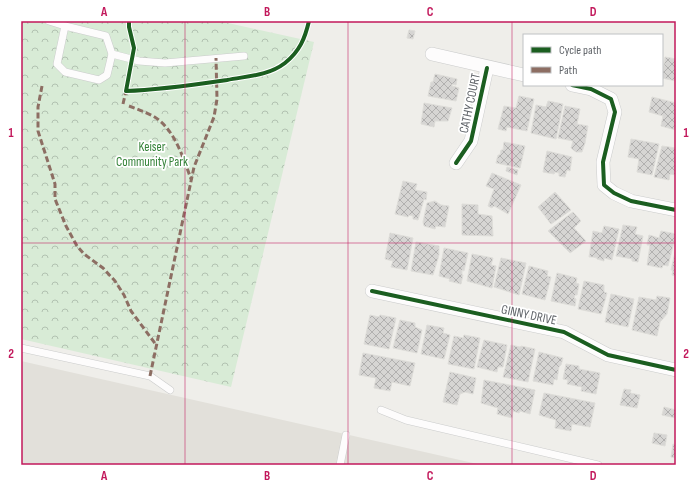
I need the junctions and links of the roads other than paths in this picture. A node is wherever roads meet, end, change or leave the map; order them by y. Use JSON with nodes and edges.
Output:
{"nodes":[{"id":1,"x":49,"y":21,"type":"edge"},
{"id":2,"x":65,"y":26,"type":"junction"},
{"id":3,"x":112,"y":54,"type":"junction"},
{"id":4,"x":432,"y":54,"type":"dead end"},
{"id":5,"x":244,"y":56,"type":"dead end"},
{"id":6,"x":487,"y":68,"type":"junction"},
{"id":7,"x":523,"y":75,"type":"edge"},
{"id":8,"x":577,"y":86,"type":"edge"},
{"id":9,"x":456,"y":162,"type":"dead end"},
{"id":10,"x":676,"y":210,"type":"edge"},
{"id":11,"x":372,"y":290,"type":"dead end"},
{"id":12,"x":21,"y":348,"type":"edge"},
{"id":13,"x":676,"y":370,"type":"edge"},
{"id":14,"x":170,"y":390,"type":"dead end"},
{"id":15,"x":381,"y":410,"type":"dead end"},
{"id":16,"x":346,"y":435,"type":"dead end"},
{"id":17,"x":340,"y":465,"type":"edge"},
{"id":18,"x":598,"y":465,"type":"edge"}],
"edges":[{"from":1,"to":2,"type":"lane"},
{"from":2,"to":3,"type":"lane"},
{"from":2,"to":3,"type":"lane"},
{"from":3,"to":5,"type":"lane"},
{"from":4,"to":6,"type":"street"},
{"from":6,"to":7,"type":"street"},
{"from":6,"to":9,"type":"street","name":"CATHY COURT"},
{"from":8,"to":10,"type":"street"},
{"from":11,"to":13,"type":"street","name":"GINNY DRIVE"},
{"from":12,"to":14,"type":"lane"},
{"from":15,"to":18,"type":"lane"},
{"from":16,"to":17,"type":"lane"}]}
